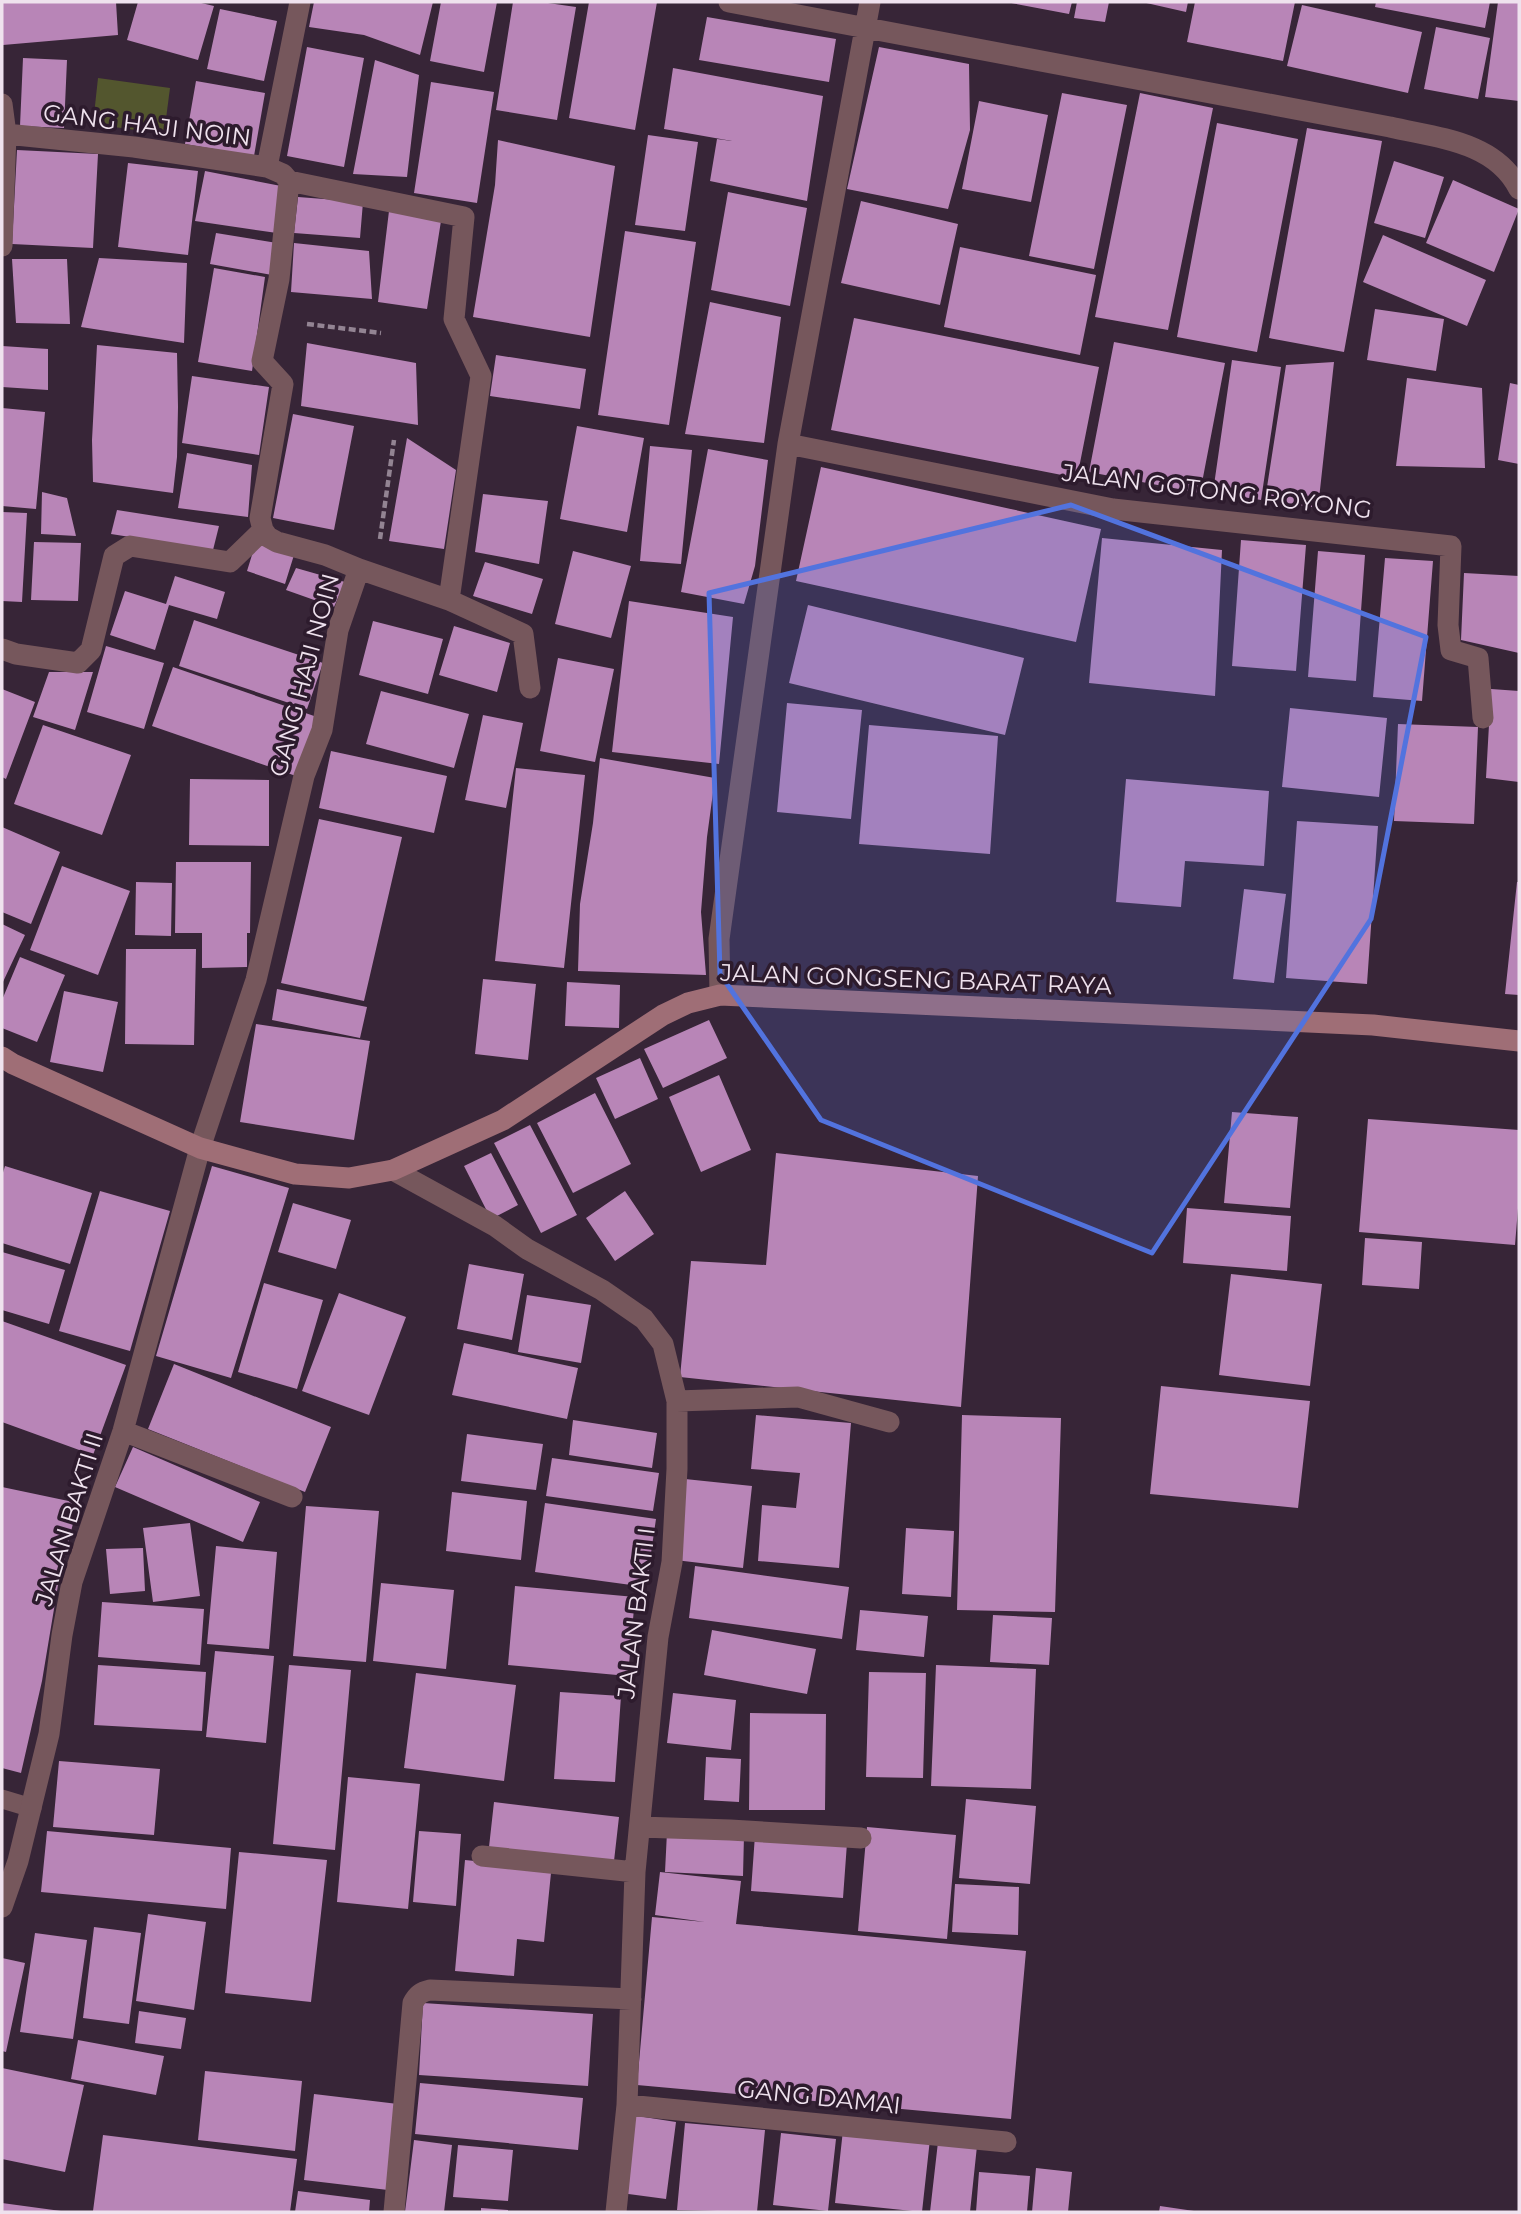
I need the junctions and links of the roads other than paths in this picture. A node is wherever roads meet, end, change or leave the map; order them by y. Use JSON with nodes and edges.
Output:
{"nodes":[{"id":1,"x":300,"y":2,"type":"edge"},
{"id":2,"x":729,"y":2,"type":"edge"},
{"id":3,"x":870,"y":2,"type":"edge"},
{"id":4,"x":864,"y":28,"type":"junction"},
{"id":5,"x":2,"y":104,"type":"edge"},
{"id":6,"x":6,"y":135,"type":"junction"},
{"id":7,"x":267,"y":167,"type":"junction"},
{"id":8,"x":289,"y":181,"type":"junction"},
{"id":9,"x":1519,"y":189,"type":"edge"},
{"id":10,"x":2,"y":246,"type":"edge"},
{"id":11,"x":788,"y":444,"type":"junction"},
{"id":12,"x":263,"y":530,"type":"junction"},
{"id":13,"x":367,"y":572,"type":"junction"},
{"id":14,"x":449,"y":600,"type":"junction"},
{"id":15,"x":2,"y":649,"type":"edge"},
{"id":16,"x":530,"y":688,"type":"dead end"},
{"id":17,"x":1483,"y":718,"type":"dead end"},
{"id":18,"x":720,"y":995,"type":"junction"},
{"id":19,"x":1519,"y":1041,"type":"edge"},
{"id":20,"x":2,"y":1056,"type":"edge"},
{"id":21,"x":200,"y":1148,"type":"junction"},
{"id":22,"x":393,"y":1170,"type":"junction"},
{"id":23,"x":677,"y":1401,"type":"junction"},
{"id":24,"x":889,"y":1422,"type":"dead end"},
{"id":25,"x":123,"y":1431,"type":"junction"},
{"id":26,"x":292,"y":1497,"type":"dead end"},
{"id":27,"x":2,"y":1799,"type":"edge"},
{"id":28,"x":32,"y":1808,"type":"junction"},
{"id":29,"x":639,"y":1827,"type":"junction"},
{"id":30,"x":860,"y":1838,"type":"dead end"},
{"id":31,"x":482,"y":1856,"type":"dead end"},
{"id":32,"x":635,"y":1872,"type":"junction"},
{"id":33,"x":2,"y":1907,"type":"edge"},
{"id":34,"x":631,"y":1999,"type":"junction"},
{"id":35,"x":627,"y":2105,"type":"junction"},
{"id":36,"x":1006,"y":2142,"type":"dead end"},
{"id":37,"x":394,"y":2212,"type":"edge"},
{"id":38,"x":616,"y":2212,"type":"edge"}],
"edges":[{"from":1,"to":7,"type":"street"},
{"from":2,"to":4,"type":"street"},
{"from":3,"to":4,"type":"street"},
{"from":4,"to":9,"type":"street"},
{"from":4,"to":11,"type":"street"},
{"from":5,"to":6,"type":"street","name":"GANG HAJI NOIN"},
{"from":6,"to":7,"type":"street","name":"GANG HAJI NOIN"},
{"from":6,"to":10,"type":"street"},
{"from":7,"to":8,"type":"street","name":"GANG HAJI NOIN"},
{"from":8,"to":12,"type":"street"},
{"from":8,"to":14,"type":"street"},
{"from":11,"to":17,"type":"street","name":"JALAN GOTONG ROYONG"},
{"from":11,"to":18,"type":"street"},
{"from":12,"to":13,"type":"street","name":"GANG HAJI NOIN"},
{"from":12,"to":15,"type":"street"},
{"from":13,"to":14,"type":"street"},
{"from":13,"to":21,"type":"street","name":"GANG HAJI NOIN"},
{"from":14,"to":16,"type":"street"},
{"from":18,"to":19,"type":"street","name":"JALAN GONGSENG BARAT RAYA"},
{"from":18,"to":22,"type":"street","name":"JALAN GONGSENG BARAT RAYA"},
{"from":20,"to":21,"type":"street","name":"JALAN GONGSENG BARAT RAYA"},
{"from":21,"to":22,"type":"street","name":"JALAN GONGSENG BARAT RAYA"},
{"from":21,"to":25,"type":"street","name":"JALAN BAKTI II"},
{"from":22,"to":23,"type":"street","name":"JALAN BAKTI I"},
{"from":23,"to":24,"type":"street"},
{"from":23,"to":29,"type":"street","name":"JALAN BAKTI I"},
{"from":25,"to":26,"type":"street"},
{"from":25,"to":28,"type":"street","name":"JALAN BAKTI II"},
{"from":27,"to":28,"type":"lane"},
{"from":28,"to":33,"type":"street","name":"JALAN BAKTI II"},
{"from":29,"to":30,"type":"street"},
{"from":29,"to":32,"type":"street","name":"JALAN BAKTI I"},
{"from":31,"to":32,"type":"street"},
{"from":32,"to":34,"type":"street","name":"JALAN BAKTI I"},
{"from":34,"to":35,"type":"street","name":"JALAN BAKTI I"},
{"from":34,"to":37,"type":"street"},
{"from":35,"to":36,"type":"street","name":"GANG DAMAI"},
{"from":35,"to":38,"type":"street","name":"JALAN BAKTI I"}]}
